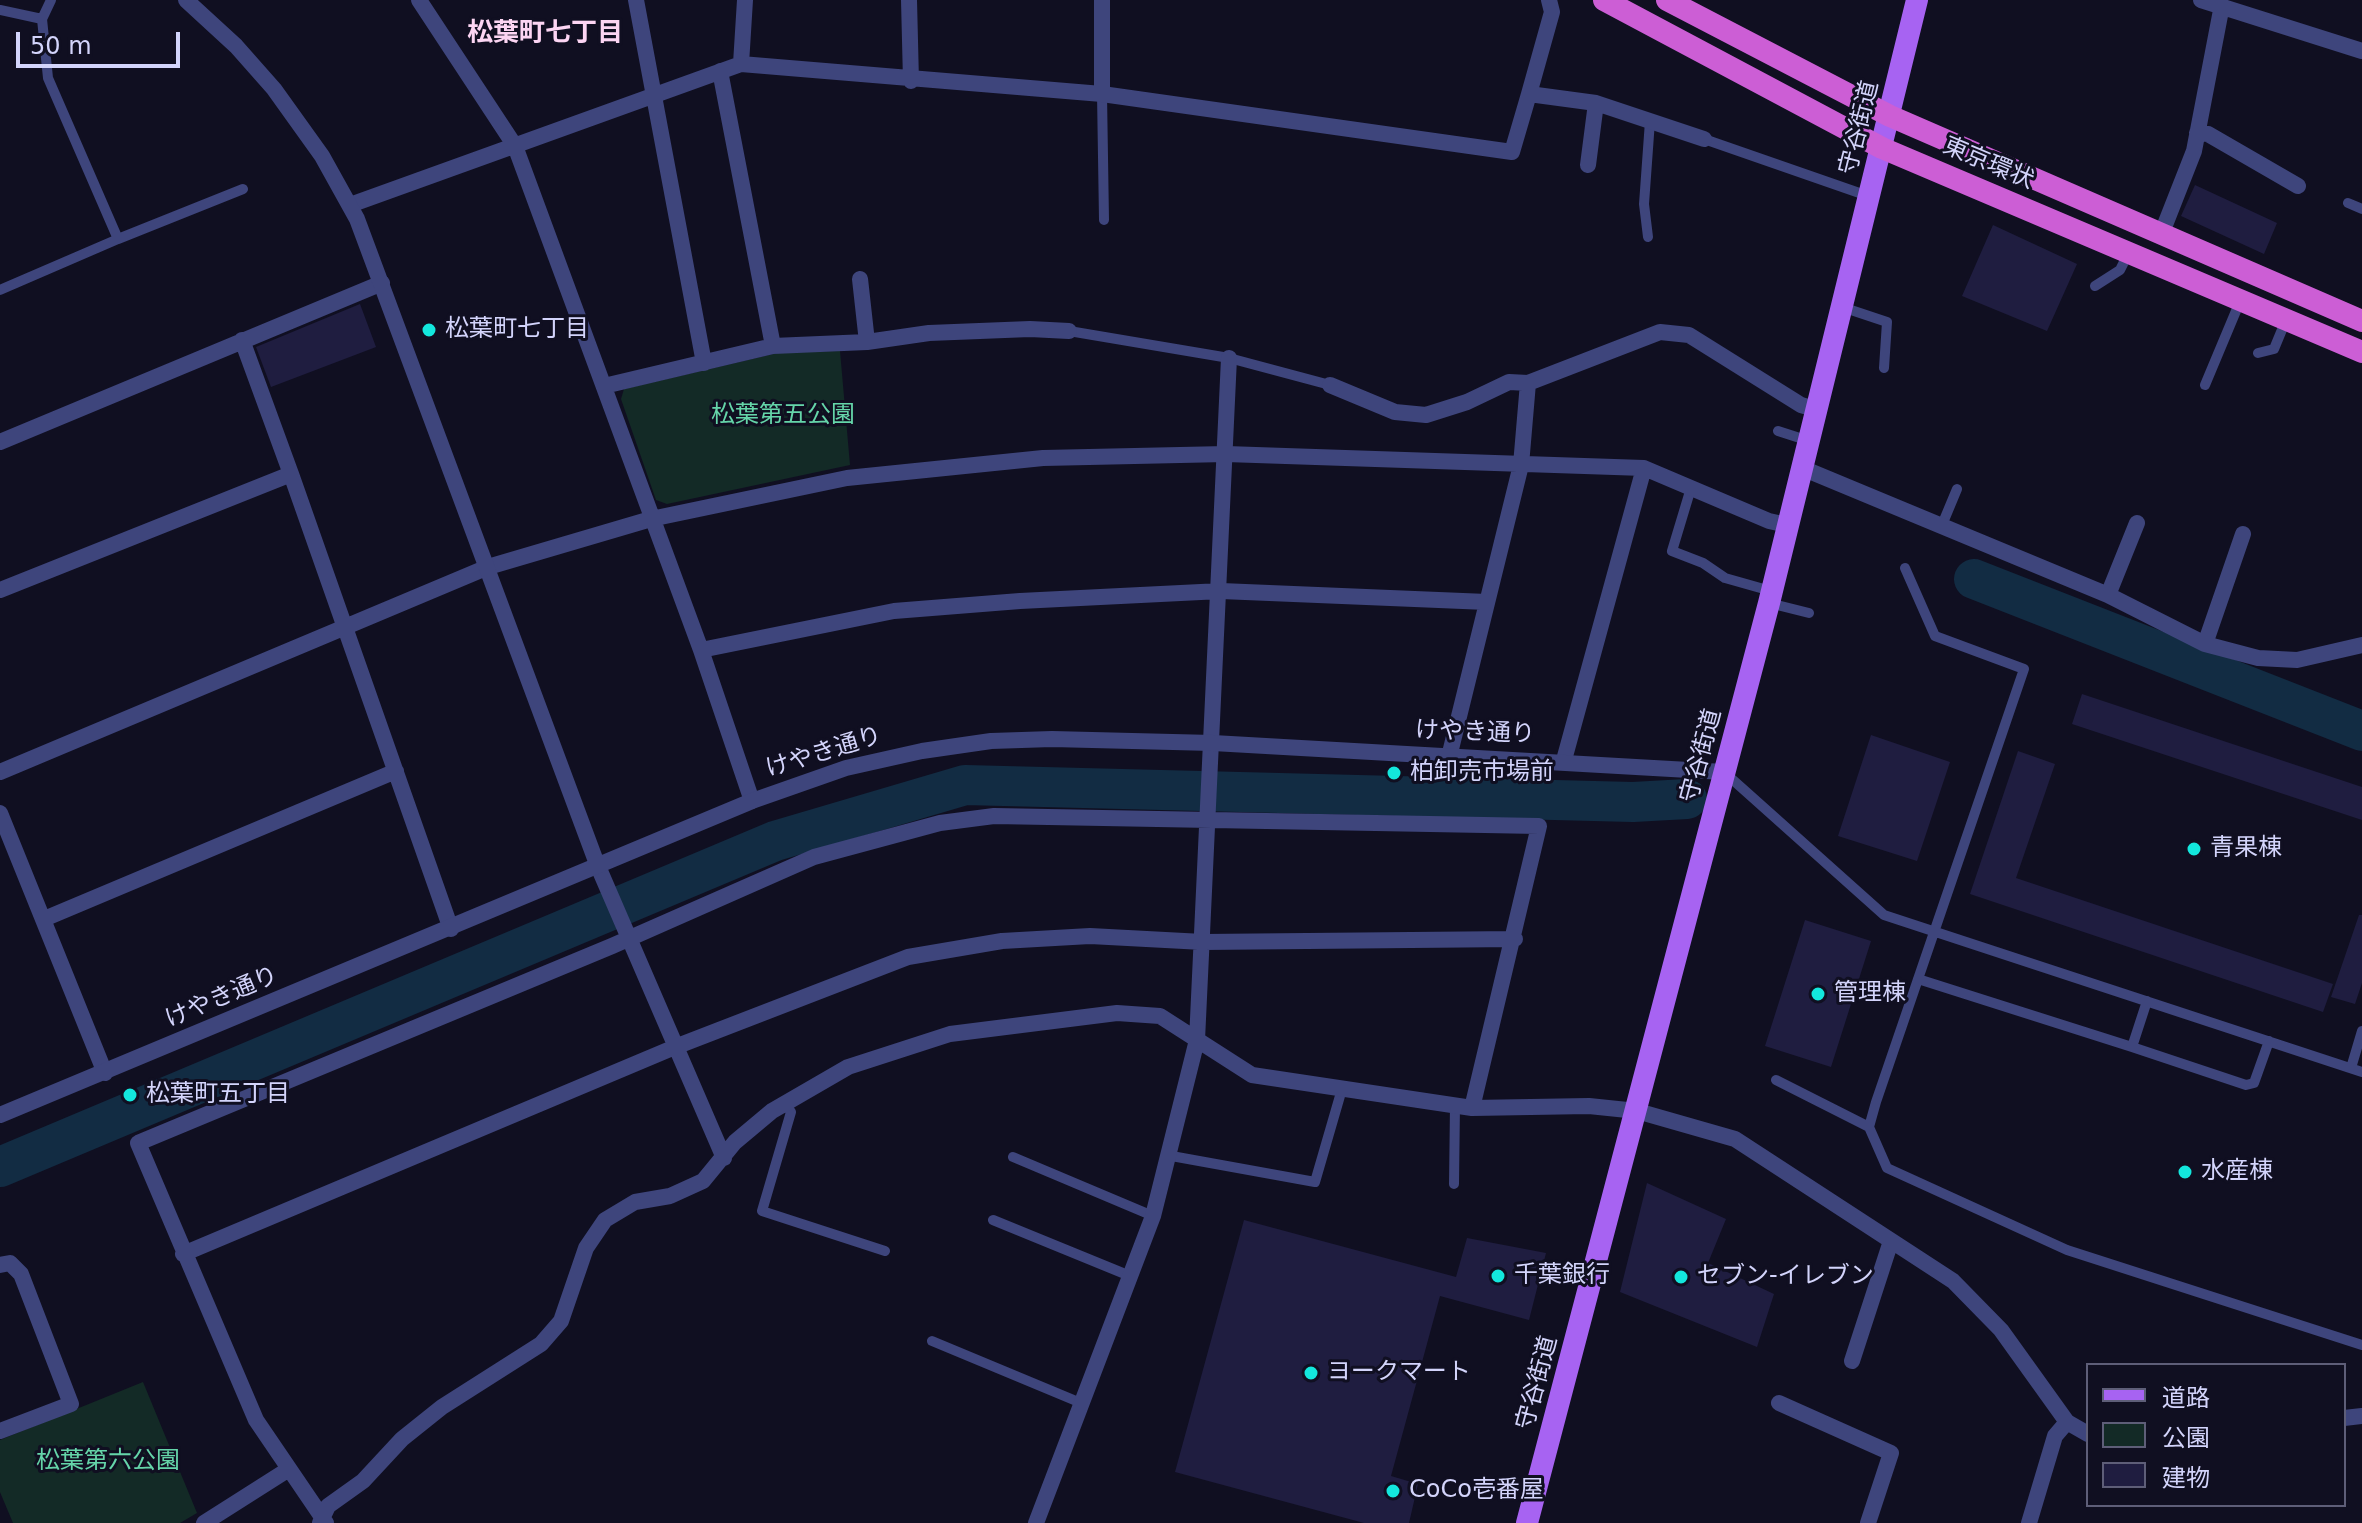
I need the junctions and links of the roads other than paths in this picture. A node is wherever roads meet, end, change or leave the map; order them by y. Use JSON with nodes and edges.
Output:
{"nodes":[{"id":1,"x":51,"y":0,"type":"edge"},
{"id":2,"x":186,"y":0,"type":"edge"},
{"id":3,"x":419,"y":0,"type":"edge"},
{"id":4,"x":636,"y":0,"type":"edge"},
{"id":5,"x":745,"y":0,"type":"edge"},
{"id":6,"x":909,"y":0,"type":"edge"},
{"id":7,"x":1102,"y":0,"type":"edge"},
{"id":8,"x":1549,"y":0,"type":"edge"},
{"id":9,"x":1604,"y":0,"type":"edge"},
{"id":10,"x":1667,"y":0,"type":"edge"},
{"id":11,"x":1917,"y":0,"type":"edge"},
{"id":12,"x":2201,"y":0,"type":"edge"},
{"id":13,"x":2222,"y":5,"type":"junction"},
{"id":14,"x":0,"y":10,"type":"edge"},
{"id":15,"x":42,"y":19,"type":"junction"},
{"id":16,"x":2362,"y":51,"type":"edge"},
{"id":17,"x":741,"y":64,"type":"junction"},
{"id":18,"x":720,"y":71,"type":"junction"},
{"id":19,"x":911,"y":81,"type":"junction"},
{"id":20,"x":653,"y":94,"type":"junction"},
{"id":21,"x":1102,"y":94,"type":"junction"},
{"id":22,"x":1529,"y":94,"type":"junction"},
{"id":23,"x":1596,"y":103,"type":"junction"},
{"id":24,"x":1890,"y":116,"type":"junction"},
{"id":25,"x":1650,"y":121,"type":"junction"},
{"id":26,"x":2197,"y":133,"type":"junction"},
{"id":27,"x":1704,"y":139,"type":"joint"},
{"id":28,"x":515,"y":146,"type":"junction"},
{"id":29,"x":1882,"y":148,"type":"junction"},
{"id":30,"x":1588,"y":165,"type":"dead end"},
{"id":31,"x":2298,"y":186,"type":"dead end"},
{"id":32,"x":243,"y":189,"type":"dead end"},
{"id":33,"x":1870,"y":197,"type":"junction"},
{"id":34,"x":2348,"y":203,"type":"dead end"},
{"id":35,"x":350,"y":205,"type":"junction"},
{"id":36,"x":2362,"y":209,"type":"edge"},
{"id":37,"x":1104,"y":220,"type":"dead end"},
{"id":38,"x":2161,"y":235,"type":"junction"},
{"id":39,"x":1648,"y":237,"type":"dead end"},
{"id":40,"x":118,"y":239,"type":"junction"},
{"id":41,"x":2129,"y":252,"type":"junction"},
{"id":42,"x":860,"y":279,"type":"dead end"},
{"id":43,"x":382,"y":283,"type":"junction"},
{"id":44,"x":2095,"y":286,"type":"dead end"},
{"id":45,"x":0,"y":290,"type":"edge"},
{"id":46,"x":2241,"y":299,"type":"junction"},
{"id":47,"x":1842,"y":307,"type":"junction"},
{"id":48,"x":2286,"y":319,"type":"junction"},
{"id":49,"x":2362,"y":321,"type":"edge"},
{"id":50,"x":1069,"y":331,"type":"joint"},
{"id":51,"x":242,"y":340,"type":"junction"},
{"id":52,"x":867,"y":342,"type":"junction"},
{"id":53,"x":773,"y":346,"type":"junction"},
{"id":54,"x":2362,"y":352,"type":"edge"},
{"id":55,"x":2258,"y":353,"type":"dead end"},
{"id":56,"x":1229,"y":358,"type":"junction"},
{"id":57,"x":704,"y":363,"type":"junction"},
{"id":58,"x":1884,"y":368,"type":"dead end"},
{"id":59,"x":1528,"y":383,"type":"junction"},
{"id":60,"x":1330,"y":385,"type":"joint"},
{"id":61,"x":2205,"y":385,"type":"dead end"},
{"id":62,"x":604,"y":386,"type":"junction"},
{"id":63,"x":1818,"y":410,"type":"junction"},
{"id":64,"x":1778,"y":431,"type":"dead end"},
{"id":65,"x":1809,"y":441,"type":"junction"},
{"id":66,"x":0,"y":442,"type":"edge"},
{"id":67,"x":1226,"y":454,"type":"junction"},
{"id":68,"x":1521,"y":465,"type":"junction"},
{"id":69,"x":1644,"y":468,"type":"junction"},
{"id":70,"x":1802,"y":468,"type":"junction"},
{"id":71,"x":291,"y":474,"type":"junction"},
{"id":72,"x":1691,"y":488,"type":"junction"},
{"id":73,"x":1957,"y":489,"type":"dead end"},
{"id":74,"x":651,"y":519,"type":"junction"},
{"id":75,"x":2137,"y":523,"type":"dead end"},
{"id":76,"x":1787,"y":525,"type":"junction"},
{"id":77,"x":1942,"y":525,"type":"junction"},
{"id":78,"x":2243,"y":534,"type":"dead end"},
{"id":79,"x":488,"y":567,"type":"junction"},
{"id":80,"x":1905,"y":568,"type":"dead end"},
{"id":81,"x":0,"y":590,"type":"edge"},
{"id":82,"x":1221,"y":591,"type":"junction"},
{"id":83,"x":2108,"y":595,"type":"junction"},
{"id":84,"x":1771,"y":597,"type":"junction"},
{"id":85,"x":1487,"y":602,"type":"junction"},
{"id":86,"x":1809,"y":613,"type":"dead end"},
{"id":87,"x":345,"y":628,"type":"junction"},
{"id":88,"x":2205,"y":644,"type":"junction"},
{"id":89,"x":2362,"y":645,"type":"edge"},
{"id":90,"x":701,"y":650,"type":"junction"},
{"id":91,"x":1213,"y":743,"type":"junction"},
{"id":92,"x":1449,"y":757,"type":"junction"},
{"id":93,"x":1564,"y":760,"type":"junction"},
{"id":94,"x":396,"y":771,"type":"junction"},
{"id":95,"x":0,"y":772,"type":"edge"},
{"id":96,"x":1724,"y":772,"type":"junction"},
{"id":97,"x":752,"y":801,"type":"junction"},
{"id":98,"x":0,"y":813,"type":"edge"},
{"id":99,"x":1209,"y":821,"type":"junction"},
{"id":100,"x":597,"y":864,"type":"junction"},
{"id":101,"x":44,"y":919,"type":"junction"},
{"id":102,"x":451,"y":929,"type":"junction"},
{"id":103,"x":1935,"y":931,"type":"junction"},
{"id":104,"x":625,"y":934,"type":"junction"},
{"id":105,"x":1515,"y":939,"type":"junction"},
{"id":106,"x":1203,"y":942,"type":"junction"},
{"id":107,"x":1918,"y":979,"type":"junction"},
{"id":108,"x":2147,"y":1001,"type":"junction"},
{"id":109,"x":2362,"y":1031,"type":"edge"},
{"id":110,"x":1197,"y":1040,"type":"junction"},
{"id":111,"x":2269,"y":1041,"type":"junction"},
{"id":112,"x":675,"y":1047,"type":"junction"},
{"id":113,"x":2132,"y":1047,"type":"junction"},
{"id":114,"x":2356,"y":1070,"type":"edge"},
{"id":115,"x":105,"y":1073,"type":"junction"},
{"id":116,"x":1776,"y":1080,"type":"dead end"},
{"id":117,"x":1342,"y":1089,"type":"junction"},
{"id":118,"x":785,"y":1104,"type":"junction"},
{"id":119,"x":1463,"y":1106,"type":"junction"},
{"id":120,"x":1637,"y":1111,"type":"junction"},
{"id":121,"x":0,"y":1115,"type":"edge"},
{"id":122,"x":1869,"y":1127,"type":"junction"},
{"id":123,"x":1166,"y":1155,"type":"junction"},
{"id":124,"x":1013,"y":1157,"type":"dead end"},
{"id":125,"x":724,"y":1158,"type":"junction"},
{"id":126,"x":1454,"y":1184,"type":"dead end"},
{"id":127,"x":1153,"y":1216,"type":"junction"},
{"id":128,"x":993,"y":1220,"type":"dead end"},
{"id":129,"x":1891,"y":1241,"type":"junction"},
{"id":130,"x":885,"y":1251,"type":"dead end"},
{"id":131,"x":183,"y":1254,"type":"junction"},
{"id":132,"x":0,"y":1265,"type":"edge"},
{"id":133,"x":1130,"y":1276,"type":"junction"},
{"id":134,"x":932,"y":1341,"type":"dead end"},
{"id":135,"x":2362,"y":1345,"type":"edge"},
{"id":136,"x":1852,"y":1361,"type":"dead end"},
{"id":137,"x":1081,"y":1403,"type":"junction"},
{"id":138,"x":1779,"y":1403,"type":"dead end"},
{"id":139,"x":2067,"y":1422,"type":"junction"},
{"id":140,"x":0,"y":1431,"type":"edge"},
{"id":141,"x":2086,"y":1433,"type":"edge"},
{"id":142,"x":289,"y":1469,"type":"junction"},
{"id":143,"x":323,"y":1522,"type":"edge"},
{"id":144,"x":204,"y":1523,"type":"edge"},
{"id":145,"x":1036,"y":1523,"type":"edge"},
{"id":146,"x":1527,"y":1523,"type":"edge"},
{"id":147,"x":1868,"y":1523,"type":"edge"},
{"id":148,"x":2029,"y":1523,"type":"edge"}],
"edges":[{"from":1,"to":15,"type":"lane"},
{"from":2,"to":35,"type":"street"},
{"from":3,"to":28,"type":"street"},
{"from":4,"to":20,"type":"street"},
{"from":5,"to":17,"type":"street"},
{"from":6,"to":19,"type":"street"},
{"from":7,"to":21,"type":"street"},
{"from":8,"to":22,"type":"street"},
{"from":9,"to":29,"type":"highway","name":"東京環状"},
{"from":10,"to":24,"type":"highway","name":"東京環状"},
{"from":11,"to":24,"type":"main road","name":"守谷街道"},
{"from":12,"to":13,"type":"street"},
{"from":13,"to":16,"type":"street"},
{"from":13,"to":26,"type":"street"},
{"from":14,"to":15,"type":"lane"},
{"from":15,"to":40,"type":"lane"},
{"from":17,"to":18,"type":"street"},
{"from":17,"to":19,"type":"street"},
{"from":18,"to":20,"type":"street"},
{"from":18,"to":53,"type":"street"},
{"from":19,"to":21,"type":"street"},
{"from":20,"to":28,"type":"street"},
{"from":20,"to":57,"type":"street"},
{"from":21,"to":22,"type":"street"},
{"from":21,"to":37,"type":"lane"},
{"from":22,"to":23,"type":"street"},
{"from":23,"to":25,"type":"street"},
{"from":23,"to":30,"type":"street"},
{"from":24,"to":29,"type":"main road","name":"守谷街道"},
{"from":24,"to":38,"type":"highway","name":"東京環状"},
{"from":25,"to":27,"type":"street"},
{"from":25,"to":39,"type":"lane"},
{"from":26,"to":31,"type":"street"},
{"from":26,"to":38,"type":"street"},
{"from":27,"to":33,"type":"lane"},
{"from":28,"to":35,"type":"street"},
{"from":28,"to":62,"type":"street"},
{"from":29,"to":33,"type":"main road","name":"守谷街道"},
{"from":29,"to":41,"type":"highway","name":"東京環状"},
{"from":32,"to":40,"type":"lane"},
{"from":33,"to":47,"type":"main road","name":"守谷街道"},
{"from":34,"to":36,"type":"lane"},
{"from":35,"to":43,"type":"street"},
{"from":38,"to":49,"type":"highway","name":"東京環状"},
{"from":40,"to":45,"type":"lane"},
{"from":41,"to":44,"type":"lane"},
{"from":41,"to":46,"type":"highway","name":"東京環状"},
{"from":42,"to":52,"type":"street"},
{"from":43,"to":51,"type":"street"},
{"from":43,"to":79,"type":"street"},
{"from":46,"to":48,"type":"highway","name":"東京環状"},
{"from":46,"to":61,"type":"lane"},
{"from":47,"to":58,"type":"lane"},
{"from":47,"to":63,"type":"main road","name":"守谷街道"},
{"from":48,"to":54,"type":"highway","name":"東京環状"},
{"from":48,"to":55,"type":"lane"},
{"from":50,"to":52,"type":"street"},
{"from":50,"to":56,"type":"lane"},
{"from":51,"to":66,"type":"street"},
{"from":51,"to":71,"type":"street"},
{"from":52,"to":53,"type":"street"},
{"from":53,"to":57,"type":"street"},
{"from":56,"to":60,"type":"lane"},
{"from":56,"to":67,"type":"street"},
{"from":57,"to":62,"type":"street"},
{"from":59,"to":60,"type":"street"},
{"from":59,"to":63,"type":"street"},
{"from":59,"to":68,"type":"street"},
{"from":62,"to":74,"type":"street"},
{"from":63,"to":65,"type":"main road","name":"守谷街道"},
{"from":64,"to":65,"type":"lane"},
{"from":65,"to":70,"type":"main road","name":"守谷街道"},
{"from":67,"to":68,"type":"street"},
{"from":67,"to":74,"type":"street"},
{"from":67,"to":82,"type":"street"},
{"from":68,"to":69,"type":"street"},
{"from":68,"to":85,"type":"street"},
{"from":69,"to":72,"type":"street"},
{"from":69,"to":93,"type":"street"},
{"from":70,"to":76,"type":"main road","name":"守谷街道"},
{"from":70,"to":77,"type":"street"},
{"from":71,"to":81,"type":"street"},
{"from":71,"to":87,"type":"street"},
{"from":72,"to":76,"type":"street"},
{"from":72,"to":84,"type":"lane"},
{"from":73,"to":77,"type":"lane"},
{"from":74,"to":79,"type":"street"},
{"from":74,"to":90,"type":"street"},
{"from":75,"to":83,"type":"street"},
{"from":76,"to":84,"type":"main road","name":"守谷街道"},
{"from":77,"to":83,"type":"street"},
{"from":78,"to":88,"type":"street"},
{"from":79,"to":87,"type":"street"},
{"from":79,"to":100,"type":"street"},
{"from":80,"to":103,"type":"lane"},
{"from":82,"to":85,"type":"street"},
{"from":82,"to":90,"type":"street"},
{"from":82,"to":91,"type":"street"},
{"from":83,"to":88,"type":"street"},
{"from":84,"to":86,"type":"lane"},
{"from":84,"to":96,"type":"main road","name":"守谷街道"},
{"from":85,"to":92,"type":"street"},
{"from":87,"to":94,"type":"street"},
{"from":87,"to":95,"type":"street"},
{"from":88,"to":89,"type":"street"},
{"from":90,"to":97,"type":"street"},
{"from":91,"to":92,"type":"street","name":"けやき通り"},
{"from":91,"to":97,"type":"street","name":"けやき通り"},
{"from":91,"to":99,"type":"street"},
{"from":92,"to":93,"type":"street","name":"けやき通り"},
{"from":93,"to":96,"type":"street","name":"けやき通り"},
{"from":94,"to":101,"type":"street"},
{"from":94,"to":102,"type":"street"},
{"from":96,"to":103,"type":"lane"},
{"from":96,"to":120,"type":"main road","name":"守谷街道"},
{"from":97,"to":100,"type":"street","name":"けやき通り"},
{"from":98,"to":101,"type":"street"},
{"from":99,"to":104,"type":"street"},
{"from":99,"to":105,"type":"street"},
{"from":99,"to":106,"type":"street"},
{"from":100,"to":102,"type":"street","name":"けやき通り"},
{"from":100,"to":104,"type":"street"},
{"from":101,"to":115,"type":"street"},
{"from":102,"to":115,"type":"street","name":"けやき通り"},
{"from":103,"to":107,"type":"lane"},
{"from":103,"to":108,"type":"lane"},
{"from":104,"to":112,"type":"street"},
{"from":104,"to":131,"type":"street"},
{"from":105,"to":106,"type":"street"},
{"from":105,"to":119,"type":"street"},
{"from":106,"to":110,"type":"street"},
{"from":106,"to":112,"type":"street"},
{"from":107,"to":113,"type":"lane"},
{"from":107,"to":122,"type":"lane"},
{"from":108,"to":111,"type":"lane"},
{"from":108,"to":113,"type":"lane"},
{"from":109,"to":114,"type":"lane"},
{"from":110,"to":117,"type":"street"},
{"from":110,"to":118,"type":"street"},
{"from":110,"to":123,"type":"street"},
{"from":111,"to":113,"type":"lane"},
{"from":111,"to":114,"type":"lane"},
{"from":112,"to":125,"type":"street"},
{"from":112,"to":131,"type":"street"},
{"from":115,"to":121,"type":"street","name":"けやき通り"},
{"from":116,"to":122,"type":"lane"},
{"from":117,"to":119,"type":"street"},
{"from":117,"to":123,"type":"lane"},
{"from":118,"to":125,"type":"street"},
{"from":118,"to":130,"type":"lane"},
{"from":119,"to":120,"type":"street"},
{"from":119,"to":126,"type":"lane"},
{"from":120,"to":129,"type":"street"},
{"from":120,"to":146,"type":"main road","name":"守谷街道"},
{"from":122,"to":135,"type":"lane"},
{"from":123,"to":127,"type":"street"},
{"from":124,"to":127,"type":"lane"},
{"from":125,"to":143,"type":"street"},
{"from":127,"to":133,"type":"street"},
{"from":128,"to":133,"type":"lane"},
{"from":129,"to":136,"type":"street"},
{"from":129,"to":139,"type":"street"},
{"from":131,"to":142,"type":"street"},
{"from":132,"to":140,"type":"street"},
{"from":133,"to":137,"type":"street"},
{"from":134,"to":137,"type":"lane"},
{"from":137,"to":145,"type":"street"},
{"from":138,"to":147,"type":"street"},
{"from":139,"to":141,"type":"street"},
{"from":139,"to":148,"type":"street"},
{"from":142,"to":143,"type":"street"},
{"from":142,"to":144,"type":"street"}]}
